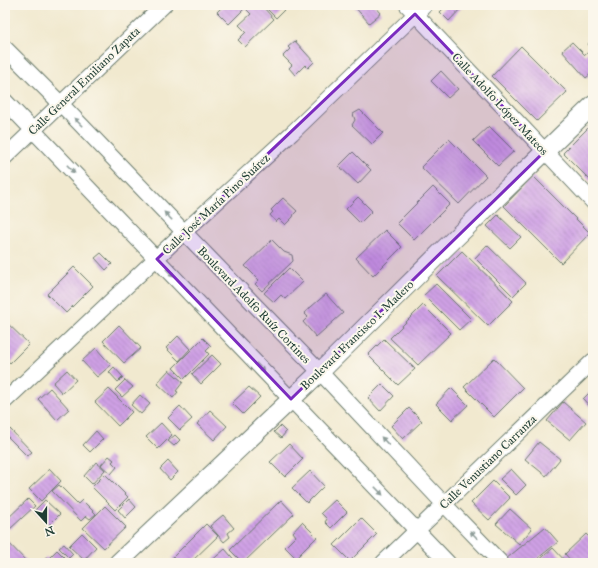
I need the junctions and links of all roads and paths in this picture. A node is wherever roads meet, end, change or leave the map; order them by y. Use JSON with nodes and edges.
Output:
{"nodes":[{"id":1,"x":164,"y":5,"type":"edge"},
{"id":2,"x":415,"y":8,"type":"edge"},
{"id":3,"x":5,"y":48,"type":"edge"},
{"id":4,"x":5,"y":101,"type":"edge"},
{"id":5,"x":60,"y":103,"type":"junction"},
{"id":6,"x":593,"y":105,"type":"edge"},
{"id":7,"x":33,"y":130,"type":"junction"},
{"id":8,"x":544,"y":152,"type":"junction"},
{"id":9,"x":5,"y":157,"type":"edge"},
{"id":10,"x":593,"y":202,"type":"edge"},
{"id":11,"x":184,"y":232,"type":"junction"},
{"id":12,"x":157,"y":259,"type":"junction"},
{"id":13,"x":593,"y":361,"type":"edge"},
{"id":14,"x":320,"y":372,"type":"junction"},
{"id":15,"x":291,"y":399,"type":"junction"},
{"id":16,"x":5,"y":401,"type":"edge"},
{"id":17,"x":444,"y":504,"type":"junction"},
{"id":18,"x":417,"y":530,"type":"junction"},
{"id":19,"x":118,"y":563,"type":"edge"},
{"id":20,"x":383,"y":563,"type":"edge"},
{"id":21,"x":448,"y":563,"type":"edge"},
{"id":22,"x":501,"y":563,"type":"edge"}],
"edges":[{"from":1,"to":5,"type":"street","name":"Calle General Emiliano Zapata"},
{"from":2,"to":8,"type":"street","name":"Calle Adolfo López Mateos"},
{"from":2,"to":11,"type":"street","name":"Calle José María Pino Suárez"},
{"from":3,"to":5,"type":"street","name":"Boulevard Adolfo Ruíz Cortines"},
{"from":4,"to":7,"type":"street"},
{"from":5,"to":7,"type":"street","name":"Calle General Emiliano Zapata"},
{"from":11,"to":5,"type":"street","name":"Boulevard Adolfo Ruíz Cortines","one_way":true},
{"from":6,"to":8,"type":"street","name":"Boulevard Francisco I. Madero"},
{"from":7,"to":9,"type":"street","name":"Calle General Emiliano Zapata"},
{"from":7,"to":12,"type":"street","one_way":true},
{"from":8,"to":10,"type":"street","name":"Calle Adolfo López Mateos"},
{"from":8,"to":14,"type":"street","name":"Boulevard Francisco I. Madero"},
{"from":11,"to":12,"type":"street","name":"Calle José María Pino Suárez"},
{"from":11,"to":14,"type":"street","name":"Boulevard Adolfo Ruíz Cortines"},
{"from":12,"to":15,"type":"street","one_way":true},
{"from":12,"to":16,"type":"street","name":"Calle José María Pino Suárez"},
{"from":13,"to":17,"type":"street","name":"Calle Venustiano Carranza"},
{"from":14,"to":15,"type":"street","name":"Boulevard Francisco I. Madero"},
{"from":17,"to":14,"type":"street","name":"Boulevard Adolfo Ruíz Cortines","one_way":true},
{"from":15,"to":18,"type":"street","one_way":true},
{"from":15,"to":19,"type":"street","name":"Boulevard Francisco I. Madero"},
{"from":17,"to":18,"type":"street","name":"Calle Venustiano Carranza"},
{"from":22,"to":17,"type":"street","name":"Boulevard Adolfo Ruíz Cortines","one_way":true},
{"from":18,"to":20,"type":"street","name":"Calle Venustiano Carranza"},
{"from":18,"to":21,"type":"street"}]}
